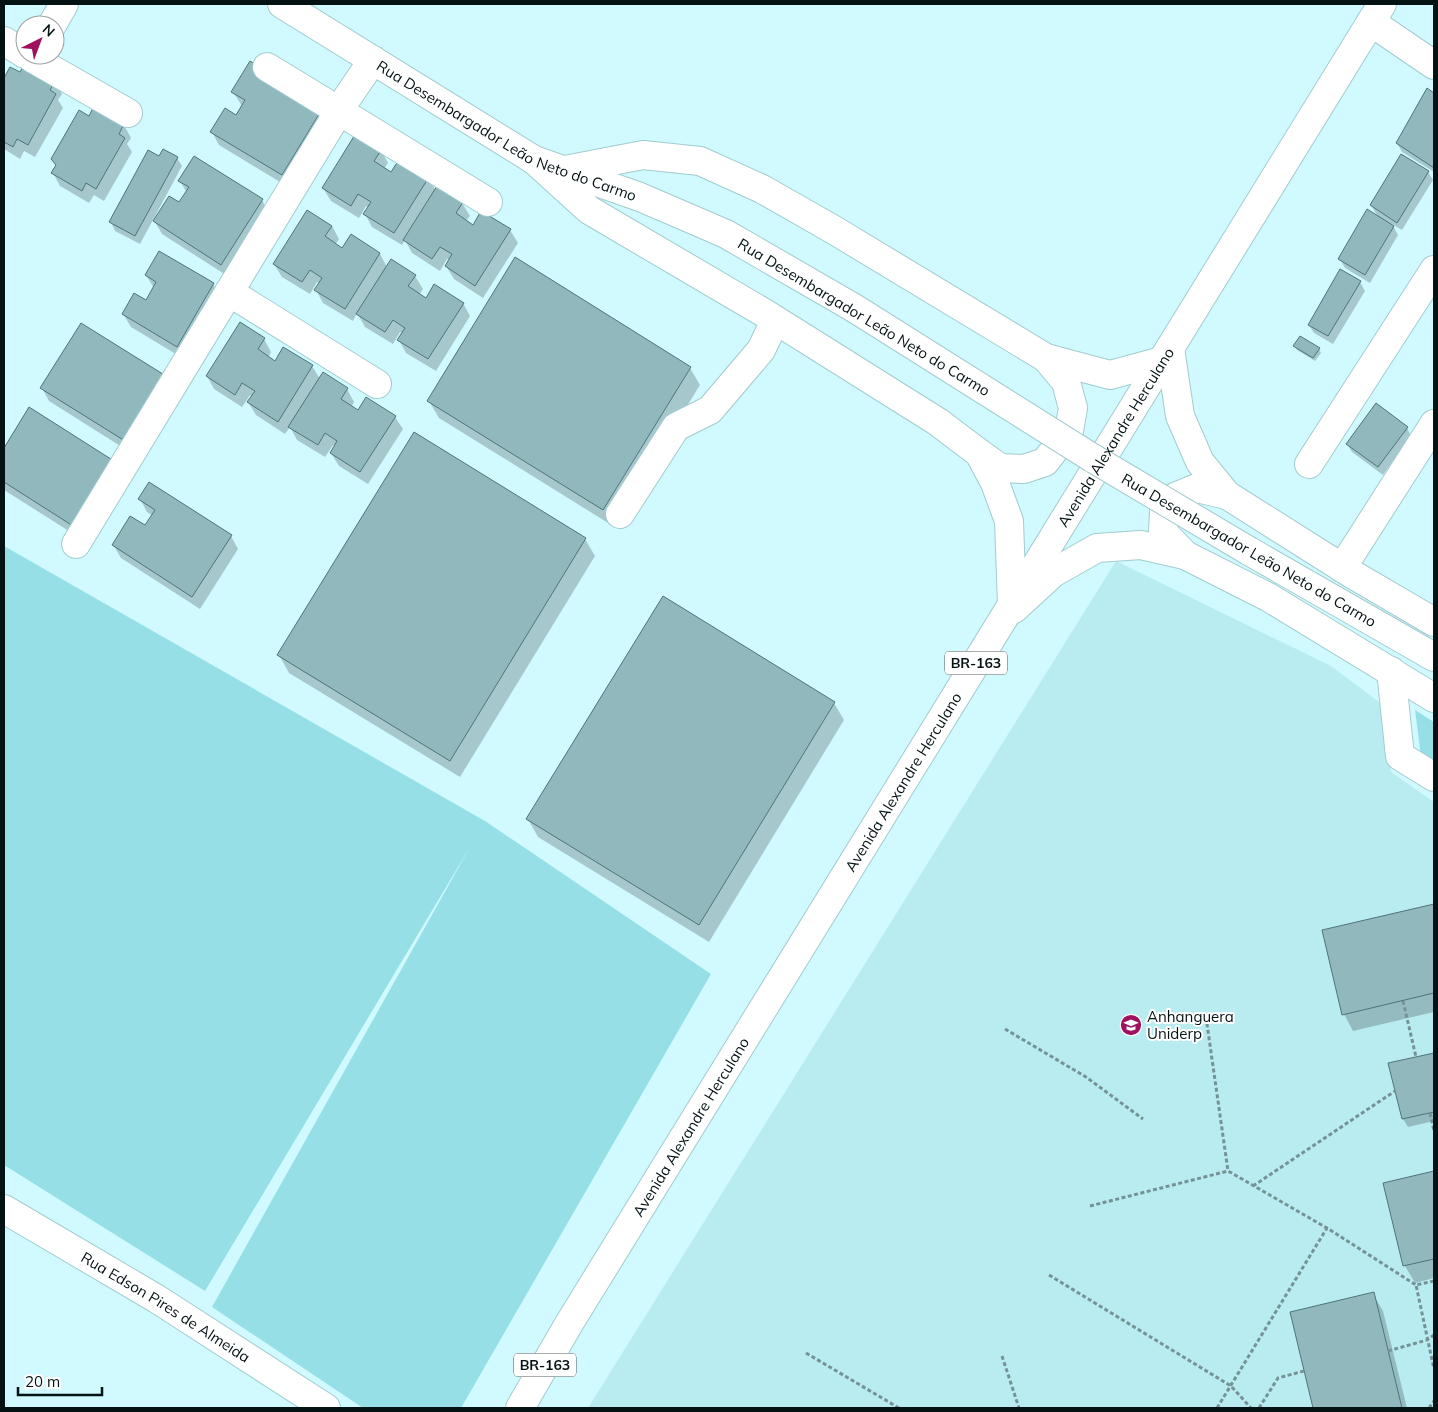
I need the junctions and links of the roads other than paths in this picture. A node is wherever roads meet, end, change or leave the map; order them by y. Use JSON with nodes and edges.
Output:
{"nodes":[{"id":1,"x":64,"y":4,"type":"edge"},
{"id":2,"x":282,"y":4,"type":"edge"},
{"id":3,"x":1377,"y":13,"type":"edge"},
{"id":4,"x":58,"y":15,"type":"edge"},
{"id":5,"x":4,"y":41,"type":"edge"},
{"id":6,"x":15,"y":47,"type":"edge"},
{"id":7,"x":373,"y":60,"type":"junction"},
{"id":8,"x":46,"y":65,"type":"edge"},
{"id":9,"x":1434,"y":65,"type":"edge"},
{"id":10,"x":267,"y":67,"type":"dead end"},
{"id":11,"x":340,"y":112,"type":"junction"},
{"id":12,"x":128,"y":114,"type":"dead end"},
{"id":13,"x":534,"y":160,"type":"junction"},
{"id":14,"x":565,"y":170,"type":"junction"},
{"id":15,"x":488,"y":202,"type":"dead end"},
{"id":16,"x":1434,"y":270,"type":"edge"},
{"id":17,"x":229,"y":292,"type":"junction"},
{"id":18,"x":776,"y":321,"type":"junction"},
{"id":19,"x":1166,"y":355,"type":"junction"},
{"id":20,"x":1046,"y":358,"type":"junction"},
{"id":21,"x":377,"y":384,"type":"dead end"},
{"id":22,"x":1434,"y":424,"type":"edge"},
{"id":23,"x":979,"y":453,"type":"junction"},
{"id":24,"x":1308,"y":464,"type":"dead end"},
{"id":25,"x":1227,"y":495,"type":"junction"},
{"id":26,"x":620,"y":514,"type":"dead end"},
{"id":27,"x":76,"y":544,"type":"dead end"},
{"id":28,"x":1185,"y":555,"type":"junction"},
{"id":29,"x":1342,"y":568,"type":"junction"},
{"id":30,"x":1008,"y":612,"type":"junction"},
{"id":31,"x":1434,"y":622,"type":"edge"},
{"id":32,"x":1434,"y":657,"type":"edge"},
{"id":33,"x":1391,"y":672,"type":"junction"},
{"id":34,"x":1434,"y":698,"type":"edge"},
{"id":35,"x":1434,"y":777,"type":"edge"},
{"id":36,"x":4,"y":1209,"type":"edge"},
{"id":37,"x":326,"y":1408,"type":"edge"},
{"id":38,"x":520,"y":1408,"type":"edge"}],
"edges":[{"from":1,"to":4,"type":"main road"},
{"from":2,"to":7,"type":"main road","name":"Rua Desembargador Leão Neto do Carmo"},
{"from":3,"to":9,"type":"main road"},
{"from":3,"to":19,"type":"main road","name":"Avenida Alexandre Herculano","number":"BR-163"},
{"from":5,"to":6,"type":"main road"},
{"from":7,"to":11,"type":"main road"},
{"from":7,"to":13,"type":"main road","name":"Rua Desembargador Leão Neto do Carmo"},
{"from":8,"to":12,"type":"main road"},
{"from":10,"to":11,"type":"main road"},
{"from":11,"to":15,"type":"main road"},
{"from":11,"to":17,"type":"main road"},
{"from":13,"to":14,"type":"main road","name":"Rua Desembargador Leão Neto do Carmo"},
{"from":13,"to":18,"type":"main road"},
{"from":14,"to":20,"type":"main road"},
{"from":14,"to":32,"type":"main road","name":"Rua Desembargador Leão Neto do Carmo","bridge":true},
{"from":16,"to":24,"type":"main road"},
{"from":17,"to":21,"type":"main road"},
{"from":17,"to":27,"type":"main road"},
{"from":18,"to":23,"type":"main road"},
{"from":18,"to":26,"type":"main road"},
{"from":19,"to":20,"type":"main road"},
{"from":19,"to":25,"type":"main road"},
{"from":19,"to":30,"type":"main road","name":"Avenida Alexandre Herculano","number":"BR-163"},
{"from":20,"to":23,"type":"main road"},
{"from":22,"to":29,"type":"main road"},
{"from":23,"to":30,"type":"main road"},
{"from":25,"to":28,"type":"main road"},
{"from":25,"to":29,"type":"main road"},
{"from":28,"to":30,"type":"main road"},
{"from":28,"to":33,"type":"main road"},
{"from":29,"to":31,"type":"main road"},
{"from":30,"to":38,"type":"main road","name":"Avenida Alexandre Herculano","number":"BR-163"},
{"from":33,"to":34,"type":"main road"},
{"from":33,"to":35,"type":"main road"},
{"from":36,"to":37,"type":"main road","name":"Rua Edson Pires de Almeida"}]}
